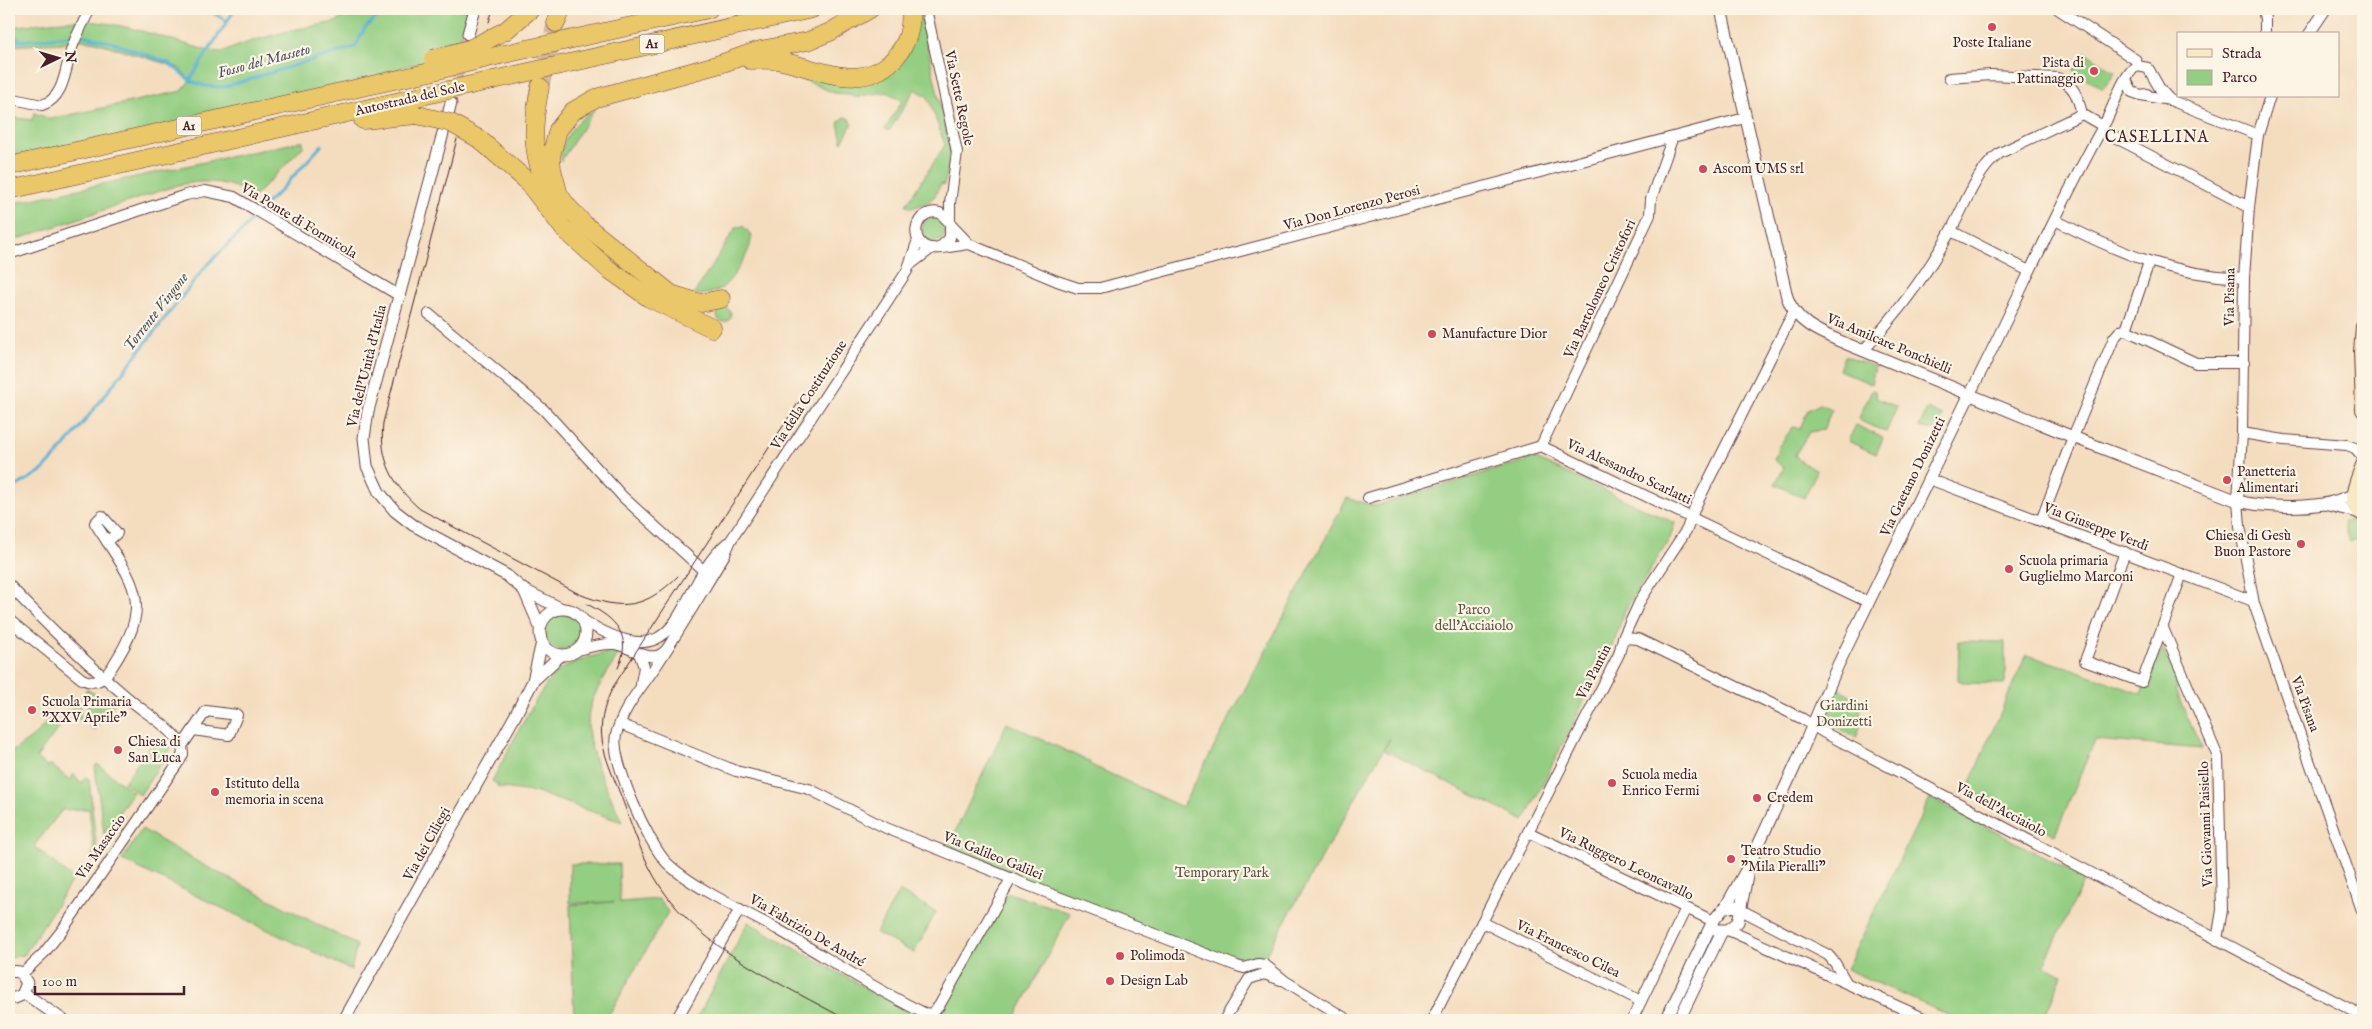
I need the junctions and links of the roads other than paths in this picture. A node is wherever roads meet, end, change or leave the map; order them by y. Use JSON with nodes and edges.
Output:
{"nodes":[{"id":1,"x":90,"y":9,"type":"edge"},
{"id":2,"x":475,"y":9,"type":"edge"},
{"id":3,"x":531,"y":9,"type":"edge"},
{"id":4,"x":709,"y":9,"type":"edge"},
{"id":5,"x":812,"y":9,"type":"edge"},
{"id":6,"x":870,"y":9,"type":"edge"},
{"id":7,"x":910,"y":9,"type":"edge"},
{"id":8,"x":926,"y":9,"type":"edge"},
{"id":9,"x":1722,"y":9,"type":"edge"},
{"id":10,"x":2058,"y":9,"type":"edge"},
{"id":11,"x":2262,"y":9,"type":"edge"},
{"id":12,"x":2326,"y":9,"type":"edge"},
{"id":13,"x":2265,"y":32,"type":"edge"},
{"id":14,"x":2310,"y":32,"type":"edge"},
{"id":15,"x":468,"y":34,"type":"tunnel mouth"},
{"id":16,"x":2137,"y":63,"type":"junction"},
{"id":17,"x":720,"y":64,"type":"junction"},
{"id":18,"x":432,"y":65,"type":"junction"},
{"id":19,"x":1949,"y":78,"type":"dead end"},
{"id":20,"x":2126,"y":79,"type":"junction"},
{"id":21,"x":2155,"y":81,"type":"junction"},
{"id":22,"x":540,"y":88,"type":"tunnel mouth"},
{"id":23,"x":2138,"y":94,"type":"junction"},
{"id":24,"x":9,"y":98,"type":"edge"},
{"id":25,"x":2269,"y":98,"type":"edge"},
{"id":26,"x":2170,"y":100,"type":"junction"},
{"id":27,"x":451,"y":103,"type":"tunnel mouth"},
{"id":28,"x":2114,"y":106,"type":"junction"},
{"id":29,"x":2082,"y":114,"type":"junction"},
{"id":30,"x":448,"y":115,"type":"dead end"},
{"id":31,"x":1745,"y":118,"type":"junction"},
{"id":32,"x":2102,"y":128,"type":"junction"},
{"id":33,"x":443,"y":133,"type":"dead end"},
{"id":34,"x":2258,"y":135,"type":"junction"},
{"id":35,"x":246,"y":136,"type":"junction"},
{"id":36,"x":1672,"y":139,"type":"junction"},
{"id":37,"x":9,"y":166,"type":"edge"},
{"id":38,"x":9,"y":190,"type":"edge"},
{"id":39,"x":2249,"y":208,"type":"junction"},
{"id":40,"x":2055,"y":220,"type":"junction"},
{"id":41,"x":951,"y":224,"type":"junction"},
{"id":42,"x":1951,"y":231,"type":"junction"},
{"id":43,"x":918,"y":240,"type":"junction"},
{"id":44,"x":969,"y":244,"type":"junction"},
{"id":45,"x":936,"y":248,"type":"junction"},
{"id":46,"x":9,"y":254,"type":"edge"},
{"id":47,"x":2149,"y":262,"type":"junction"},
{"id":48,"x":911,"y":264,"type":"junction"},
{"id":49,"x":608,"y":268,"type":"junction"},
{"id":50,"x":2029,"y":270,"type":"junction"},
{"id":51,"x":2244,"y":278,"type":"junction"},
{"id":52,"x":400,"y":296,"type":"junction"},
{"id":53,"x":720,"y":299,"type":"dead end"},
{"id":54,"x":1794,"y":311,"type":"junction"},
{"id":55,"x":429,"y":314,"type":"dead end"},
{"id":56,"x":2363,"y":326,"type":"edge"},
{"id":57,"x":712,"y":328,"type":"dead end"},
{"id":58,"x":2126,"y":330,"type":"junction"},
{"id":59,"x":1863,"y":351,"type":"junction"},
{"id":60,"x":2244,"y":363,"type":"junction"},
{"id":61,"x":1970,"y":394,"type":"junction"},
{"id":62,"x":2363,"y":410,"type":"edge"},
{"id":63,"x":2242,"y":433,"type":"junction"},
{"id":64,"x":2073,"y":437,"type":"junction"},
{"id":65,"x":1541,"y":446,"type":"junction"},
{"id":66,"x":2363,"y":457,"type":"edge"},
{"id":67,"x":2363,"y":465,"type":"edge"},
{"id":68,"x":1929,"y":479,"type":"junction"},
{"id":69,"x":2353,"y":495,"type":"junction"},
{"id":70,"x":1368,"y":498,"type":"dead end"},
{"id":71,"x":2238,"y":501,"type":"junction"},
{"id":72,"x":2324,"y":504,"type":"junction"},
{"id":73,"x":2362,"y":513,"type":"edge"},
{"id":74,"x":1691,"y":516,"type":"junction"},
{"id":75,"x":2041,"y":521,"type":"junction"},
{"id":76,"x":731,"y":540,"type":"junction"},
{"id":77,"x":107,"y":542,"type":"dead end"},
{"id":78,"x":2125,"y":552,"type":"junction"},
{"id":79,"x":705,"y":572,"type":"junction"},
{"id":80,"x":2182,"y":574,"type":"junction"},
{"id":81,"x":9,"y":585,"type":"edge"},
{"id":82,"x":524,"y":590,"type":"junction"},
{"id":83,"x":2253,"y":601,"type":"junction"},
{"id":84,"x":1868,"y":602,"type":"junction"},
{"id":85,"x":560,"y":608,"type":"junction"},
{"id":86,"x":9,"y":620,"type":"edge"},
{"id":87,"x":583,"y":620,"type":"junction"},
{"id":88,"x":540,"y":627,"type":"junction"},
{"id":89,"x":2163,"y":628,"type":"junction"},
{"id":90,"x":1623,"y":638,"type":"junction"},
{"id":91,"x":542,"y":642,"type":"junction"},
{"id":92,"x":578,"y":650,"type":"junction"},
{"id":93,"x":666,"y":650,"type":"junction"},
{"id":94,"x":639,"y":653,"type":"junction"},
{"id":95,"x":561,"y":656,"type":"junction"},
{"id":96,"x":105,"y":678,"type":"junction"},
{"id":97,"x":533,"y":681,"type":"junction"},
{"id":98,"x":640,"y":687,"type":"junction"},
{"id":99,"x":620,"y":724,"type":"junction"},
{"id":100,"x":1813,"y":726,"type":"junction"},
{"id":101,"x":193,"y":730,"type":"dead end"},
{"id":102,"x":182,"y":746,"type":"junction"},
{"id":103,"x":1528,"y":832,"type":"junction"},
{"id":104,"x":1749,"y":865,"type":"junction"},
{"id":105,"x":1011,"y":879,"type":"junction"},
{"id":106,"x":1686,"y":908,"type":"junction"},
{"id":107,"x":1725,"y":908,"type":"junction"},
{"id":108,"x":740,"y":909,"type":"junction"},
{"id":109,"x":1739,"y":909,"type":"junction"},
{"id":110,"x":2363,"y":913,"type":"edge"},
{"id":111,"x":1482,"y":922,"type":"junction"},
{"id":112,"x":1719,"y":927,"type":"junction"},
{"id":113,"x":2217,"y":940,"type":"junction"},
{"id":114,"x":1838,"y":970,"type":"junction"},
{"id":115,"x":9,"y":971,"type":"edge"},
{"id":116,"x":22,"y":974,"type":"junction"},
{"id":117,"x":1825,"y":975,"type":"junction"},
{"id":118,"x":1285,"y":981,"type":"junction"},
{"id":119,"x":1846,"y":982,"type":"junction"},
{"id":120,"x":24,"y":993,"type":"junction"},
{"id":121,"x":9,"y":998,"type":"edge"},
{"id":122,"x":1641,"y":1001,"type":"junction"},
{"id":123,"x":2363,"y":1016,"type":"edge"},
{"id":124,"x":63,"y":1020,"type":"edge"},
{"id":125,"x":344,"y":1020,"type":"edge"},
{"id":126,"x":676,"y":1020,"type":"edge"},
{"id":127,"x":1224,"y":1020,"type":"edge"},
{"id":128,"x":1348,"y":1020,"type":"edge"},
{"id":129,"x":1432,"y":1020,"type":"edge"},
{"id":130,"x":1632,"y":1020,"type":"edge"},
{"id":131,"x":1666,"y":1020,"type":"edge"},
{"id":132,"x":1680,"y":1020,"type":"edge"},
{"id":133,"x":1928,"y":1020,"type":"edge"}],
"edges":[{"from":1,"to":24,"type":"street"},
{"from":2,"to":15,"type":"street"},
{"from":3,"to":18,"type":"highway","bridge":true},
{"from":4,"to":18,"type":"highway","name":"Autostrada del Sole","number":"A1","bridge":true},
{"from":5,"to":35,"type":"highway","name":"Autostrada del Sole","number":"A1","bridge":true},
{"from":6,"to":17,"type":"highway"},
{"from":7,"to":17,"type":"highway"},
{"from":8,"to":41,"type":"street","name":"Via Sette Regole"},
{"from":9,"to":31,"type":"street","name":"Via Amilcare Ponchielli"},
{"from":10,"to":16,"type":"street"},
{"from":11,"to":13,"type":"street"},
{"from":12,"to":14,"type":"street"},
{"from":16,"to":20,"type":"street"},
{"from":16,"to":21,"type":"street"},
{"from":17,"to":53,"type":"highway"},
{"from":18,"to":37,"type":"highway","name":"Autostrada del Sole","number":"A1"},
{"from":19,"to":29,"type":"street"},
{"from":20,"to":23,"type":"street"},
{"from":20,"to":28,"type":"street","name":"Via Gaetano Donizetti"},
{"from":21,"to":23,"type":"street"},
{"from":21,"to":26,"type":"street"},
{"from":22,"to":49,"type":"highway"},
{"from":23,"to":26,"type":"street"},
{"from":23,"to":28,"type":"street"},
{"from":25,"to":34,"type":"street","name":"Via Pisana"},
{"from":26,"to":34,"type":"street"},
{"from":27,"to":30,"type":"street"},
{"from":28,"to":32,"type":"street","name":"Via Gaetano Donizetti"},
{"from":29,"to":32,"type":"street"},
{"from":29,"to":42,"type":"street"},
{"from":31,"to":36,"type":"street","name":"Via Don Lorenzo Perosi"},
{"from":31,"to":54,"type":"street","name":"Via Amilcare Ponchielli"},
{"from":32,"to":39,"type":"street"},
{"from":32,"to":40,"type":"street","name":"Via Gaetano Donizetti"},
{"from":33,"to":52,"type":"street","name":"Via dell'Unità d'Italia"},
{"from":34,"to":39,"type":"street","name":"Via Pisana"},
{"from":35,"to":38,"type":"highway","name":"Autostrada del Sole","number":"A1"},
{"from":35,"to":49,"type":"highway","bridge":true},
{"from":36,"to":44,"type":"street","name":"Via Don Lorenzo Perosi"},
{"from":36,"to":65,"type":"street","name":"Via Bartolomeo Cristofori"},
{"from":39,"to":51,"type":"street","name":"Via Pisana"},
{"from":40,"to":47,"type":"street"},
{"from":40,"to":50,"type":"street","name":"Via Gaetano Donizetti"},
{"from":41,"to":43,"type":"street"},
{"from":41,"to":44,"type":"street","name":"Via Don Lorenzo Perosi"},
{"from":41,"to":45,"type":"street","name":"Via Sette Regole"},
{"from":42,"to":50,"type":"street"},
{"from":42,"to":59,"type":"street"},
{"from":43,"to":45,"type":"street"},
{"from":43,"to":48,"type":"street","name":"Via della Costituzione"},
{"from":44,"to":45,"type":"street","name":"Via Don Lorenzo Perosi"},
{"from":45,"to":48,"type":"street","name":"Via della Costituzione"},
{"from":46,"to":52,"type":"street","name":"Via Ponte di Formicola"},
{"from":47,"to":51,"type":"street"},
{"from":47,"to":58,"type":"street"},
{"from":48,"to":76,"type":"street","name":"Via della Costituzione"},
{"from":49,"to":57,"type":"highway"},
{"from":50,"to":61,"type":"street","name":"Via Gaetano Donizetti"},
{"from":51,"to":60,"type":"street","name":"Via Pisana"},
{"from":52,"to":82,"type":"street","name":"Via dell'Unità d'Italia"},
{"from":54,"to":59,"type":"street","name":"Via Amilcare Ponchielli"},
{"from":54,"to":74,"type":"street","name":"Via Pantin"},
{"from":55,"to":79,"type":"street"},
{"from":56,"to":62,"type":"main road"},
{"from":58,"to":60,"type":"street"},
{"from":58,"to":64,"type":"street"},
{"from":59,"to":61,"type":"street","name":"Via Amilcare Ponchielli"},
{"from":60,"to":63,"type":"street","name":"Via Pisana"},
{"from":61,"to":64,"type":"street","name":"Via Amilcare Ponchielli"},
{"from":61,"to":68,"type":"street","name":"Via Gaetano Donizetti"},
{"from":63,"to":66,"type":"street"},
{"from":63,"to":71,"type":"street","name":"Via Pisana"},
{"from":64,"to":71,"type":"street","name":"Via Amilcare Ponchielli"},
{"from":64,"to":75,"type":"street"},
{"from":65,"to":70,"type":"street"},
{"from":65,"to":74,"type":"street","name":"Via Alessandro Scarlatti"},
{"from":67,"to":69,"type":"main road"},
{"from":68,"to":75,"type":"street","name":"Via Giuseppe Verdi"},
{"from":68,"to":84,"type":"street","name":"Via Gaetano Donizetti"},
{"from":69,"to":72,"type":"street"},
{"from":69,"to":73,"type":"main road"},
{"from":71,"to":72,"type":"street"},
{"from":71,"to":83,"type":"street","name":"Via Pisana"},
{"from":72,"to":73,"type":"street"},
{"from":74,"to":84,"type":"street","name":"Via Alessandro Scarlatti"},
{"from":74,"to":90,"type":"street","name":"Via Pantin"},
{"from":75,"to":78,"type":"street","name":"Via Giuseppe Verdi"},
{"from":76,"to":79,"type":"street","name":"Via della Costituzione"},
{"from":76,"to":93,"type":"street","name":"Via della Costituzione"},
{"from":77,"to":96,"type":"street"},
{"from":78,"to":80,"type":"street","name":"Via Giuseppe Verdi"},
{"from":78,"to":89,"type":"street"},
{"from":79,"to":87,"type":"street","name":"Via della Costituzione"},
{"from":80,"to":83,"type":"street","name":"Via Giuseppe Verdi"},
{"from":80,"to":89,"type":"street"},
{"from":81,"to":96,"type":"street"},
{"from":82,"to":85,"type":"street","name":"Via dell'Unità d'Italia"},
{"from":82,"to":88,"type":"street","name":"Via dell'Unità d'Italia"},
{"from":83,"to":110,"type":"street","name":"Via Pisana"},
{"from":84,"to":100,"type":"street","name":"Via Gaetano Donizetti"},
{"from":85,"to":87,"type":"street"},
{"from":85,"to":88,"type":"street"},
{"from":86,"to":96,"type":"street"},
{"from":87,"to":92,"type":"street"},
{"from":88,"to":91,"type":"street","name":"Via dei Ciliegi"},
{"from":89,"to":113,"type":"street","name":"Via Giovanni Paisiello"},
{"from":90,"to":100,"type":"street","name":"Via dell'Acciaiolo"},
{"from":90,"to":103,"type":"street","name":"Via Pantin"},
{"from":91,"to":95,"type":"street"},
{"from":91,"to":97,"type":"street","name":"Via dei Ciliegi"},
{"from":92,"to":94,"type":"street","name":"Via dei Ciliegi"},
{"from":92,"to":95,"type":"street","name":"Via dei Ciliegi"},
{"from":93,"to":94,"type":"street","name":"Via dei Ciliegi"},
{"from":93,"to":98,"type":"street","name":"Via della Costituzione"},
{"from":94,"to":98,"type":"street"},
{"from":95,"to":97,"type":"street","name":"Via dei Ciliegi"},
{"from":96,"to":102,"type":"street"},
{"from":97,"to":125,"type":"street","name":"Via dei Ciliegi"},
{"from":98,"to":99,"type":"street","name":"Via della Costituzione"},
{"from":99,"to":105,"type":"street","name":"Via Galileo Galilei"},
{"from":99,"to":108,"type":"street","name":"Via Fabrizio De André"},
{"from":100,"to":104,"type":"street","name":"Via Gaetano Donizetti"},
{"from":100,"to":113,"type":"street","name":"Via dell'Acciaiolo"},
{"from":101,"to":102,"type":"street","name":"Via Masaccio"},
{"from":102,"to":116,"type":"street","name":"Via Masaccio"},
{"from":103,"to":106,"type":"street","name":"Via Ruggero Leoncavallo"},
{"from":103,"to":111,"type":"street","name":"Via Pantin"},
{"from":104,"to":107,"type":"street","name":"Via Gaetano Donizetti"},
{"from":104,"to":109,"type":"street","name":"Via Gaetano Donizetti"},
{"from":105,"to":108,"type":"street","name":"Via Fabrizio De André"},
{"from":105,"to":118,"type":"street","name":"Via Galileo Galilei"},
{"from":106,"to":112,"type":"street","name":"Via Ruggero Leoncavallo"},
{"from":106,"to":122,"type":"street"},
{"from":107,"to":109,"type":"street"},
{"from":107,"to":112,"type":"street","name":"Via Gaetano Donizetti"},
{"from":108,"to":126,"type":"street"},
{"from":109,"to":112,"type":"street","name":"Via Gaetano Donizetti"},
{"from":109,"to":114,"type":"street"},
{"from":111,"to":122,"type":"street","name":"Via Francesco Cilea"},
{"from":111,"to":129,"type":"street","name":"Via Pantin"},
{"from":112,"to":117,"type":"street","name":"Via Ruggero Leoncavallo"},
{"from":112,"to":131,"type":"street","name":"Via Gaetano Donizetti"},
{"from":112,"to":132,"type":"street","name":"Via Gaetano Donizetti"},
{"from":113,"to":123,"type":"street","name":"Via dell'Acciaiolo"},
{"from":114,"to":117,"type":"street"},
{"from":114,"to":119,"type":"street"},
{"from":115,"to":116,"type":"street"},
{"from":116,"to":120,"type":"street"},
{"from":117,"to":119,"type":"street","name":"Via Ruggero Leoncavallo"},
{"from":118,"to":127,"type":"street"},
{"from":118,"to":128,"type":"street","name":"Via Galileo Galilei"},
{"from":119,"to":133,"type":"street","name":"Via Ruggero Leoncavallo"},
{"from":120,"to":121,"type":"street"},
{"from":120,"to":124,"type":"street"},
{"from":122,"to":130,"type":"street"}]}
